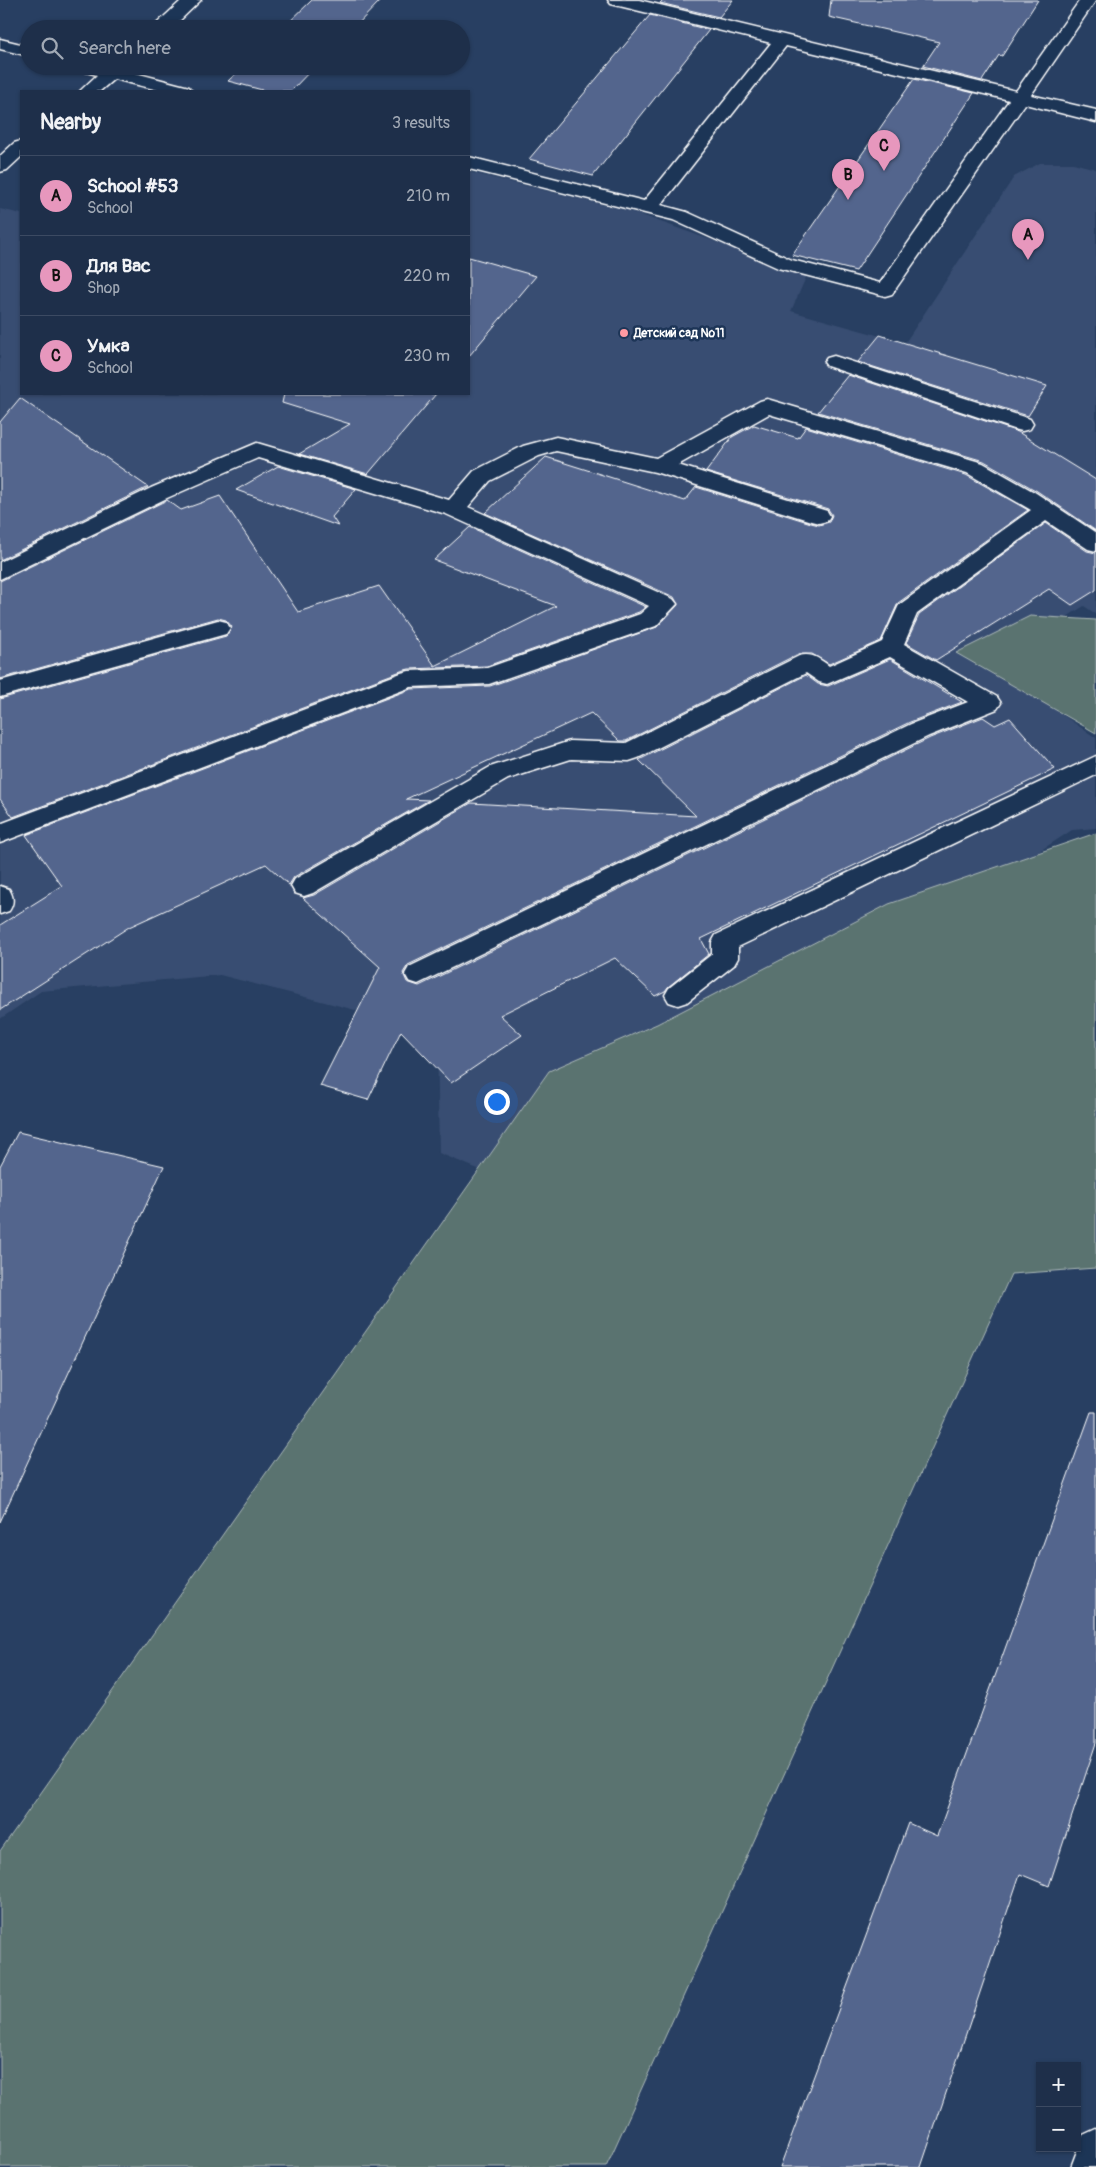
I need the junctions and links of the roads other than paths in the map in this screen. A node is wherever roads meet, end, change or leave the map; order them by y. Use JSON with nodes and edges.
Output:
{"nodes":[{"id":1,"x":192,"y":0,"type":"edge"},
{"id":2,"x":617,"y":0,"type":"edge"},
{"id":3,"x":1088,"y":0,"type":"edge"},
{"id":4,"x":170,"y":20,"type":"edge"},
{"id":5,"x":782,"y":40,"type":"junction"},
{"id":6,"x":0,"y":44,"type":"edge"},
{"id":7,"x":20,"y":49,"type":"edge"},
{"id":8,"x":108,"y":75,"type":"edge"},
{"id":9,"x":130,"y":75,"type":"edge"},
{"id":10,"x":89,"y":90,"type":"edge"},
{"id":11,"x":180,"y":90,"type":"edge"},
{"id":12,"x":1020,"y":97,"type":"junction"},
{"id":13,"x":1096,"y":116,"type":"edge"},
{"id":14,"x":20,"y":148,"type":"edge"},
{"id":15,"x":470,"y":163,"type":"edge"},
{"id":16,"x":0,"y":166,"type":"edge"},
{"id":17,"x":649,"y":208,"type":"junction"},
{"id":18,"x":834,"y":362,"type":"dead end"},
{"id":19,"x":1022,"y":424,"type":"dead end"},
{"id":20,"x":659,"y":466,"type":"junction"},
{"id":21,"x":454,"y":509,"type":"junction"},
{"id":22,"x":1046,"y":510,"type":"junction"},
{"id":23,"x":819,"y":516,"type":"dead end"},
{"id":24,"x":1096,"y":544,"type":"edge"},
{"id":25,"x":0,"y":571,"type":"edge"},
{"id":26,"x":218,"y":628,"type":"dead end"},
{"id":27,"x":891,"y":647,"type":"junction"},
{"id":28,"x":0,"y":689,"type":"edge"},
{"id":29,"x":1096,"y":765,"type":"edge"},
{"id":30,"x":0,"y":834,"type":"edge"},
{"id":31,"x":304,"y":886,"type":"dead end"},
{"id":32,"x":0,"y":896,"type":"edge"},
{"id":33,"x":0,"y":904,"type":"edge"},
{"id":34,"x":418,"y":974,"type":"dead end"},
{"id":35,"x":678,"y":995,"type":"dead end"},
{"id":36,"x":1096,"y":2148,"type":"edge"},
{"id":37,"x":1090,"y":2167,"type":"edge"}],
"edges":[{"from":1,"to":4,"type":"lane"},
{"from":2,"to":5,"type":"lane"},
{"from":3,"to":12,"type":"lane"},
{"from":5,"to":12,"type":"lane"},
{"from":5,"to":17,"type":"lane"},
{"from":6,"to":7,"type":"lane"},
{"from":8,"to":10,"type":"lane"},
{"from":9,"to":11,"type":"lane"},
{"from":12,"to":13,"type":"lane"},
{"from":12,"to":17,"type":"lane"},
{"from":14,"to":16,"type":"lane"},
{"from":15,"to":17,"type":"lane"},
{"from":18,"to":19,"type":"lane"},
{"from":20,"to":21,"type":"lane"},
{"from":20,"to":22,"type":"lane"},
{"from":20,"to":23,"type":"lane"},
{"from":21,"to":25,"type":"lane"},
{"from":21,"to":30,"type":"lane"},
{"from":22,"to":24,"type":"lane"},
{"from":22,"to":27,"type":"lane"},
{"from":26,"to":28,"type":"lane"},
{"from":27,"to":31,"type":"lane"},
{"from":27,"to":34,"type":"lane"},
{"from":29,"to":35,"type":"lane"},
{"from":32,"to":33,"type":"lane"},
{"from":36,"to":37,"type":"lane"}]}
